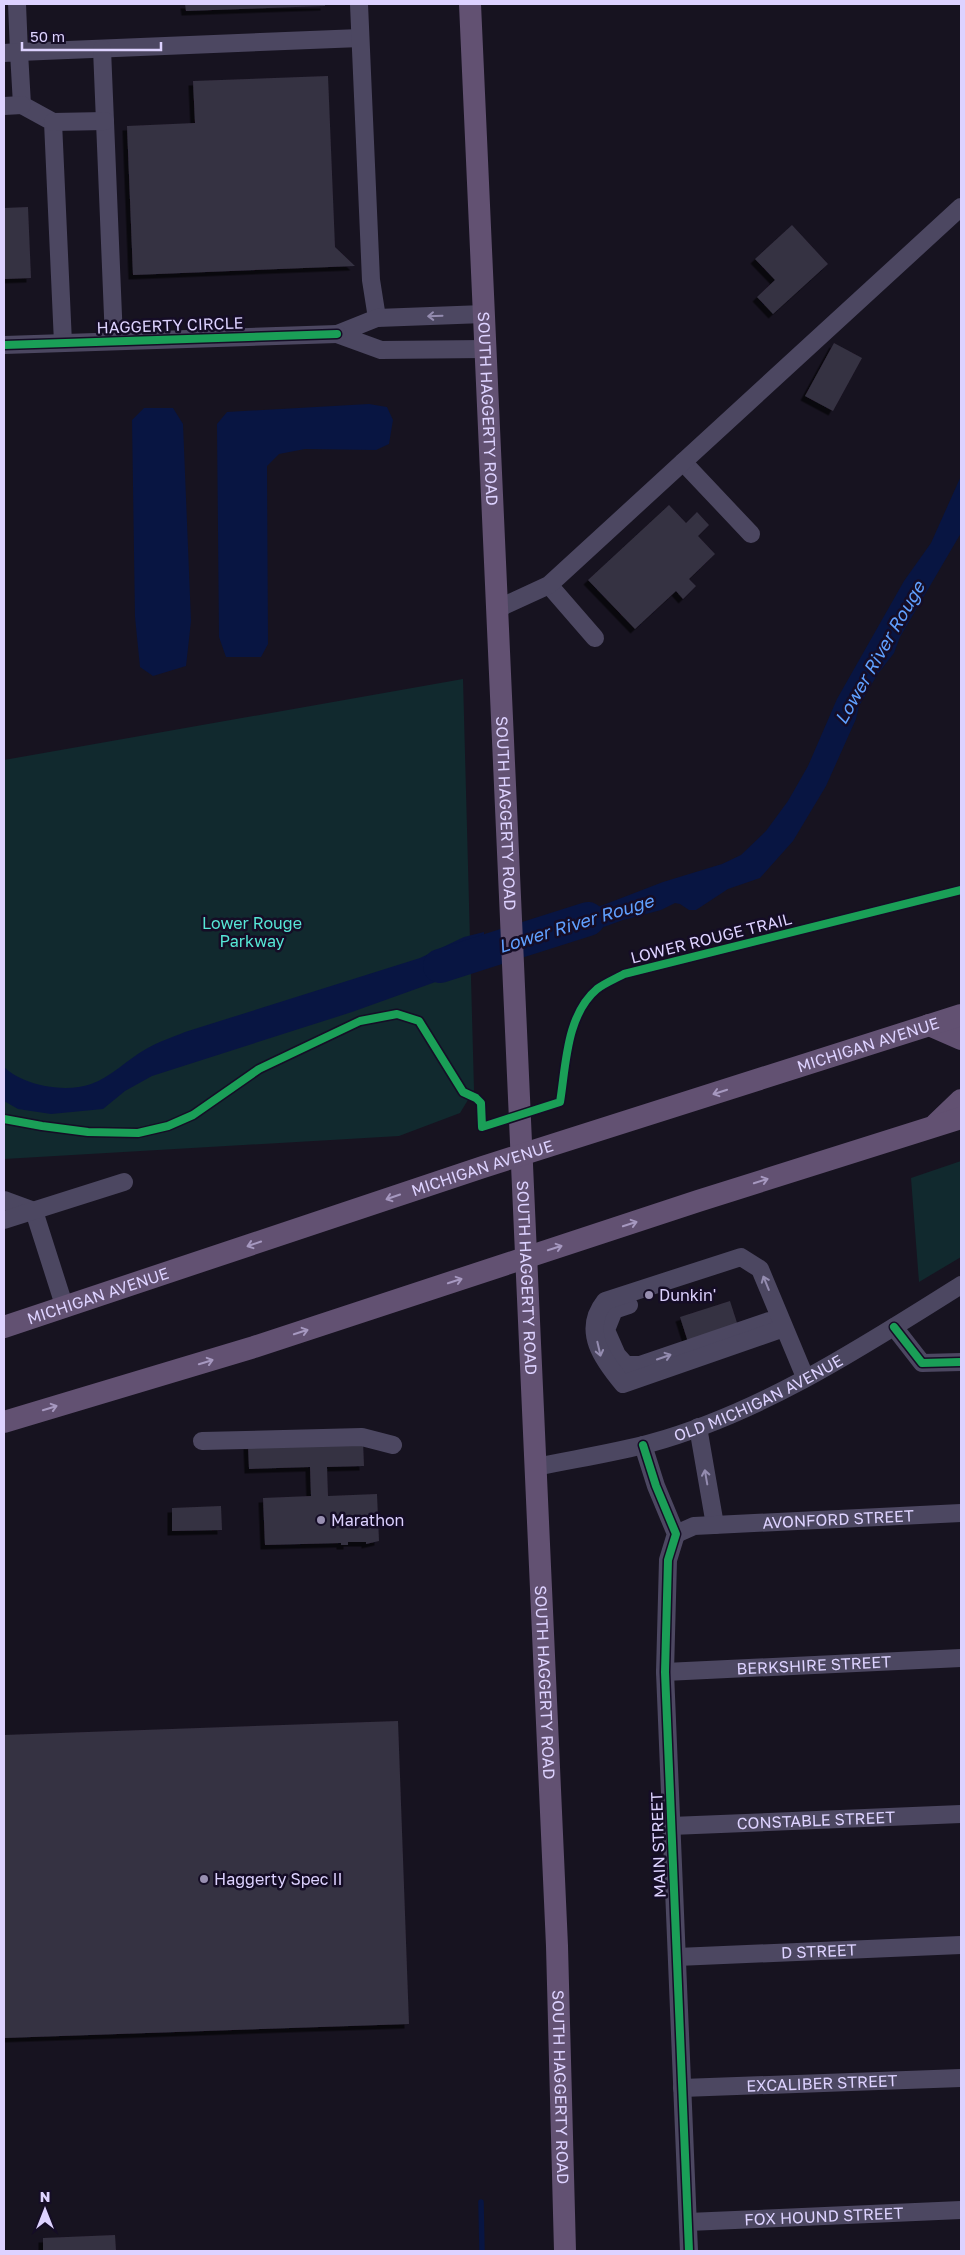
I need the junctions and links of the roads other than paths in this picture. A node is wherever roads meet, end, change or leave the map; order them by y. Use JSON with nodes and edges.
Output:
{"nodes":[{"id":1,"x":17,"y":4,"type":"edge"},
{"id":2,"x":359,"y":4,"type":"edge"},
{"id":3,"x":470,"y":4,"type":"edge"},
{"id":4,"x":360,"y":38,"type":"junction"},
{"id":5,"x":102,"y":49,"type":"junction"},
{"id":6,"x":11,"y":52,"type":"edge"},
{"id":7,"x":22,"y":105,"type":"junction"},
{"id":8,"x":4,"y":106,"type":"edge"},
{"id":9,"x":106,"y":121,"type":"junction"},
{"id":10,"x":53,"y":122,"type":"junction"},
{"id":11,"x":961,"y":207,"type":"edge"},
{"id":12,"x":484,"y":314,"type":"junction"},
{"id":13,"x":377,"y":318,"type":"junction"},
{"id":14,"x":337,"y":334,"type":"junction"},
{"id":15,"x":114,"y":340,"type":"junction"},
{"id":16,"x":63,"y":342,"type":"junction"},
{"id":17,"x":4,"y":345,"type":"edge"},
{"id":18,"x":485,"y":349,"type":"junction"},
{"id":19,"x":684,"y":462,"type":"junction"},
{"id":20,"x":752,"y":534,"type":"dead end"},
{"id":21,"x":549,"y":585,"type":"junction"},
{"id":22,"x":497,"y":609,"type":"junction"},
{"id":23,"x":595,"y":638,"type":"dead end"},
{"id":24,"x":961,"y":1014,"type":"edge"},
{"id":25,"x":929,"y":1025,"type":"junction"},
{"id":26,"x":961,"y":1039,"type":"edge"},
{"id":27,"x":961,"y":1100,"type":"edge"},
{"id":28,"x":961,"y":1118,"type":"edge"},
{"id":29,"x":933,"y":1126,"type":"junction"},
{"id":30,"x":522,"y":1154,"type":"junction"},
{"id":31,"x":124,"y":1182,"type":"dead end"},
{"id":32,"x":4,"y":1200,"type":"edge"},
{"id":33,"x":34,"y":1210,"type":"junction"},
{"id":34,"x":4,"y":1220,"type":"edge"},
{"id":35,"x":527,"y":1258,"type":"junction"},
{"id":36,"x":961,"y":1286,"type":"edge"},
{"id":37,"x":649,"y":1287,"type":"junction"},
{"id":38,"x":64,"y":1306,"type":"junction"},
{"id":39,"x":782,"y":1323,"type":"junction"},
{"id":40,"x":4,"y":1327,"type":"edge"},
{"id":41,"x":894,"y":1327,"type":"junction"},
{"id":42,"x":961,"y":1362,"type":"edge"},
{"id":43,"x":804,"y":1377,"type":"junction"},
{"id":44,"x":4,"y":1422,"type":"edge"},
{"id":45,"x":698,"y":1427,"type":"junction"},
{"id":46,"x":202,"y":1441,"type":"dead end"},
{"id":47,"x":643,"y":1444,"type":"junction"},
{"id":48,"x":392,"y":1446,"type":"dead end"},
{"id":49,"x":536,"y":1467,"type":"junction"},
{"id":50,"x":961,"y":1513,"type":"edge"},
{"id":51,"x":715,"y":1525,"type":"junction"},
{"id":52,"x":676,"y":1534,"type":"junction"},
{"id":53,"x":961,"y":1658,"type":"edge"},
{"id":54,"x":665,"y":1672,"type":"junction"},
{"id":55,"x":961,"y":1814,"type":"edge"},
{"id":56,"x":671,"y":1826,"type":"junction"},
{"id":57,"x":961,"y":1945,"type":"edge"},
{"id":58,"x":677,"y":1958,"type":"junction"},
{"id":59,"x":961,"y":2078,"type":"edge"},
{"id":60,"x":682,"y":2088,"type":"junction"},
{"id":61,"x":961,"y":2210,"type":"edge"},
{"id":62,"x":688,"y":2222,"type":"junction"},
{"id":63,"x":565,"y":2251,"type":"edge"},
{"id":64,"x":689,"y":2251,"type":"edge"}],
"edges":[{"from":1,"to":6,"type":"street"},
{"from":2,"to":4,"type":"street"},
{"from":3,"to":12,"type":"main road","name":"SOUTH HAGGERTY ROAD"},
{"from":4,"to":5,"type":"street"},
{"from":4,"to":13,"type":"street"},
{"from":5,"to":6,"type":"street"},
{"from":5,"to":9,"type":"street"},
{"from":6,"to":7,"type":"street"},
{"from":7,"to":8,"type":"street"},
{"from":7,"to":10,"type":"street"},
{"from":9,"to":10,"type":"street"},
{"from":9,"to":15,"type":"street"},
{"from":10,"to":16,"type":"street"},
{"from":11,"to":19,"type":"street"},
{"from":12,"to":13,"type":"street","name":"HAGGERTY CIRCLE","one_way":true},
{"from":12,"to":18,"type":"main road","name":"SOUTH HAGGERTY ROAD"},
{"from":13,"to":14,"type":"street","name":"HAGGERTY CIRCLE"},
{"from":14,"to":15,"type":"street","name":"HAGGERTY CIRCLE"},
{"from":14,"to":18,"type":"street","name":"HAGGERTY CIRCLE"},
{"from":15,"to":16,"type":"street","name":"HAGGERTY CIRCLE"},
{"from":16,"to":17,"type":"street","name":"HAGGERTY CIRCLE"},
{"from":18,"to":22,"type":"main road","name":"SOUTH HAGGERTY ROAD"},
{"from":19,"to":20,"type":"street"},
{"from":19,"to":21,"type":"street"},
{"from":21,"to":22,"type":"street"},
{"from":21,"to":23,"type":"street"},
{"from":22,"to":30,"type":"main road","name":"SOUTH HAGGERTY ROAD"},
{"from":24,"to":25,"type":"main road","name":"MICHIGAN AVENUE"},
{"from":25,"to":26,"type":"main road"},
{"from":25,"to":30,"type":"main road","name":"MICHIGAN AVENUE","one_way":true},
{"from":27,"to":29,"type":"main road"},
{"from":28,"to":29,"type":"main road"},
{"from":35,"to":29,"type":"main road","one_way":true},
{"from":30,"to":35,"type":"main road","name":"SOUTH HAGGERTY ROAD"},
{"from":30,"to":38,"type":"main road","name":"MICHIGAN AVENUE","one_way":true},
{"from":31,"to":33,"type":"street"},
{"from":32,"to":33,"type":"street"},
{"from":33,"to":34,"type":"street"},
{"from":33,"to":38,"type":"street"},
{"from":44,"to":35,"type":"main road","one_way":true},
{"from":35,"to":49,"type":"main road","name":"SOUTH HAGGERTY ROAD"},
{"from":36,"to":41,"type":"street","name":"OLD MICHIGAN AVENUE"},
{"from":39,"to":37,"type":"street","one_way":true},
{"from":37,"to":39,"type":"street","one_way":true},
{"from":37,"to":39,"type":"street","one_way":true},
{"from":38,"to":40,"type":"main road","name":"MICHIGAN AVENUE"},
{"from":39,"to":43,"type":"street"},
{"from":41,"to":42,"type":"street"},
{"from":41,"to":43,"type":"street","name":"OLD MICHIGAN AVENUE"},
{"from":43,"to":45,"type":"street","name":"OLD MICHIGAN AVENUE"},
{"from":45,"to":47,"type":"street","name":"OLD MICHIGAN AVENUE"},
{"from":51,"to":45,"type":"street","one_way":true},
{"from":46,"to":48,"type":"street"},
{"from":47,"to":49,"type":"street","name":"OLD MICHIGAN AVENUE"},
{"from":47,"to":52,"type":"street"},
{"from":49,"to":63,"type":"main road","name":"SOUTH HAGGERTY ROAD"},
{"from":50,"to":51,"type":"street","name":"AVONFORD STREET"},
{"from":51,"to":52,"type":"street","name":"AVONFORD STREET"},
{"from":52,"to":54,"type":"street","name":"MAIN STREET"},
{"from":53,"to":54,"type":"street","name":"BERKSHIRE STREET"},
{"from":54,"to":56,"type":"street","name":"MAIN STREET"},
{"from":55,"to":56,"type":"street","name":"CONSTABLE STREET"},
{"from":56,"to":58,"type":"street","name":"MAIN STREET"},
{"from":57,"to":58,"type":"street","name":"D STREET"},
{"from":58,"to":60,"type":"street","name":"MAIN STREET"},
{"from":59,"to":60,"type":"street","name":"EXCALIBER STREET"},
{"from":60,"to":62,"type":"street","name":"MAIN STREET"},
{"from":61,"to":62,"type":"street","name":"FOX HOUND STREET"},
{"from":62,"to":64,"type":"street","name":"MAIN STREET"}]}
